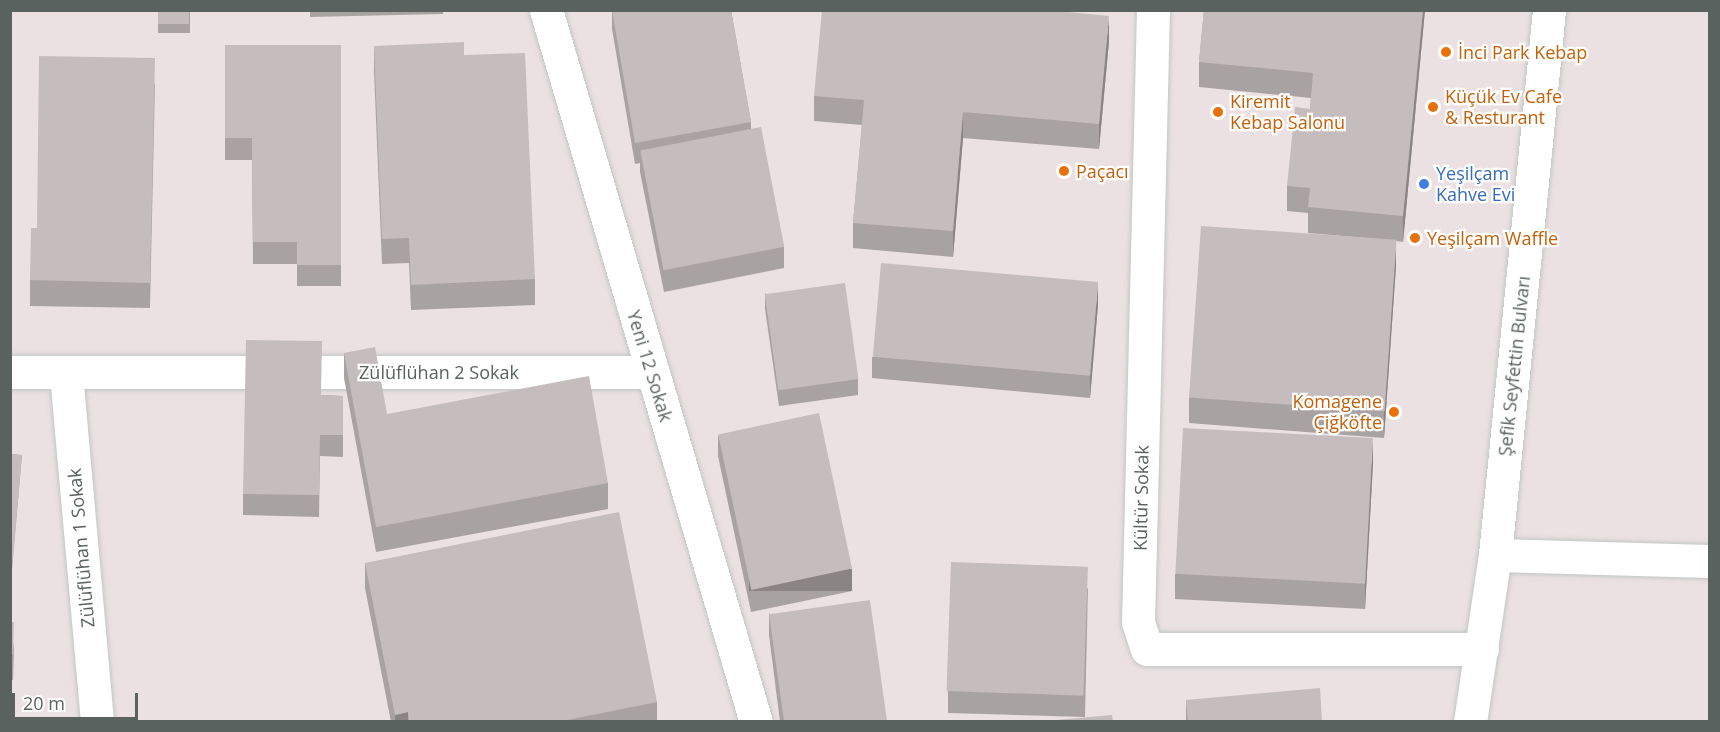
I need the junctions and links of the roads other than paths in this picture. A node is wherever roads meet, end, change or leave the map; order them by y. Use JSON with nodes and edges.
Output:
{"nodes":[{"id":1,"x":546,"y":10,"type":"edge"},
{"id":2,"x":1153,"y":10,"type":"edge"},
{"id":3,"x":1549,"y":10,"type":"edge"},
{"id":4,"x":10,"y":372,"type":"edge"},
{"id":5,"x":652,"y":372,"type":"junction"},
{"id":6,"x":66,"y":374,"type":"junction"},
{"id":7,"x":1495,"y":555,"type":"junction"},
{"id":8,"x":1710,"y":561,"type":"edge"},
{"id":9,"x":1482,"y":650,"type":"junction"},
{"id":10,"x":97,"y":722,"type":"edge"},
{"id":11,"x":756,"y":722,"type":"edge"},
{"id":12,"x":1470,"y":722,"type":"edge"}],
"edges":[{"from":1,"to":5,"type":"street","name":"Yeni 12 Sokak"},
{"from":2,"to":9,"type":"street","name":"Kültür Sokak"},
{"from":3,"to":7,"type":"street","name":"Şefik Seyfettin Bulvarı"},
{"from":4,"to":6,"type":"street","name":"Zülüflühan 2 Sokak"},
{"from":5,"to":6,"type":"street","name":"Zülüflühan 2 Sokak"},
{"from":5,"to":11,"type":"street","name":"Yeni 12 Sokak"},
{"from":6,"to":10,"type":"street","name":"Zülüflühan 1 Sokak"},
{"from":7,"to":8,"type":"street"},
{"from":7,"to":9,"type":"street","name":"Şefik Seyfettin Bulvarı"},
{"from":9,"to":12,"type":"street","name":"Şefik Seyfettin Bulvarı"}]}
